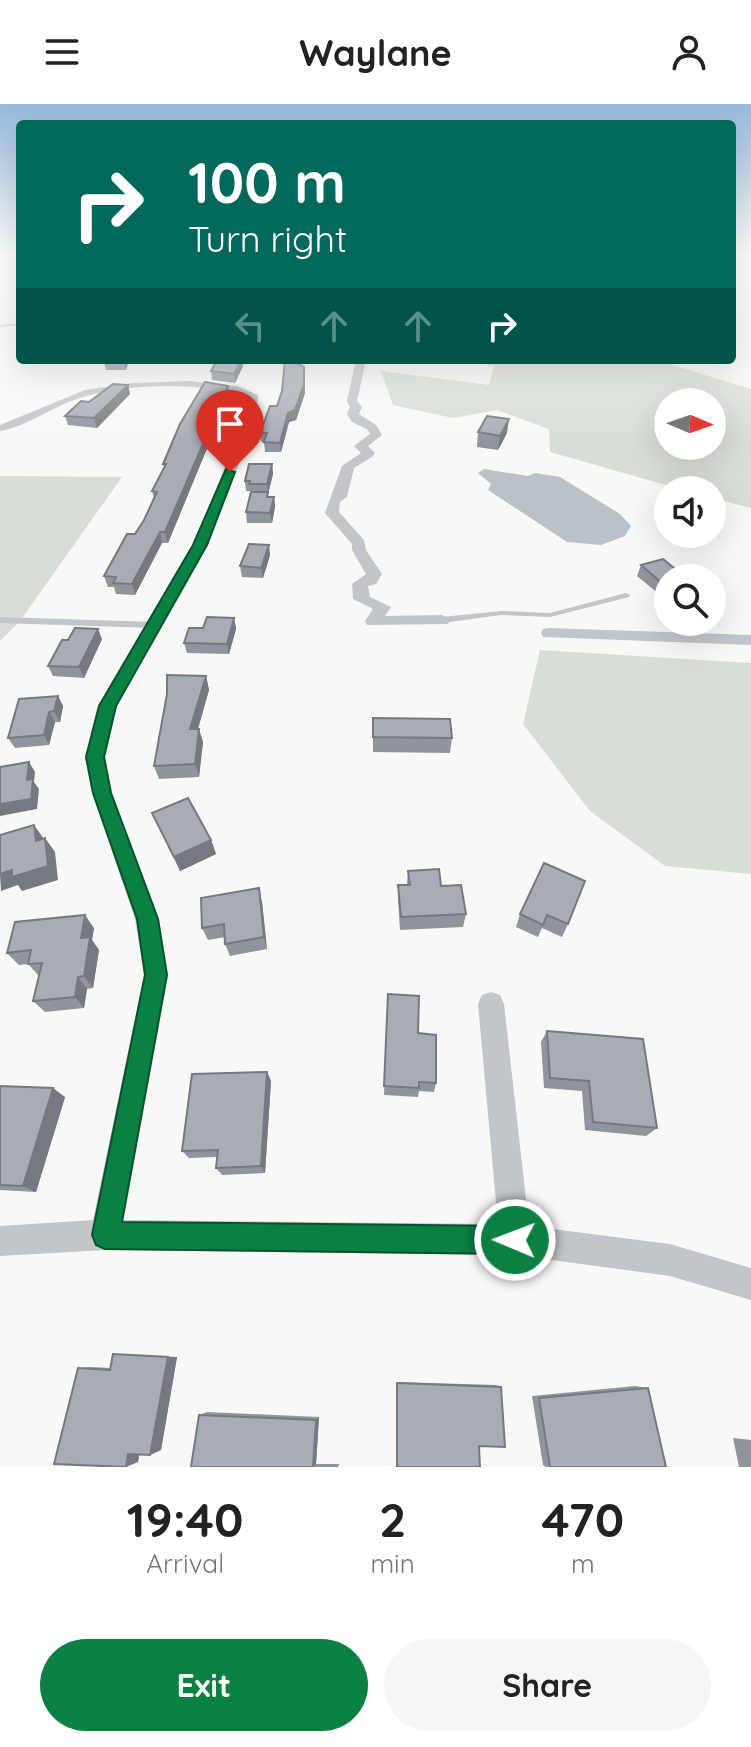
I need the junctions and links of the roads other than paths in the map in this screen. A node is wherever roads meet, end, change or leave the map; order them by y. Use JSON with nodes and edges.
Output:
{"nodes":[{"id":1,"x":360,"y":364,"type":"edge"},
{"id":2,"x":0,"y":428,"type":"edge"},
{"id":3,"x":626,"y":595,"type":"dead end"},
{"id":4,"x":0,"y":620,"type":"edge"},
{"id":5,"x":442,"y":620,"type":"joint"},
{"id":6,"x":155,"y":625,"type":"junction"},
{"id":7,"x":549,"y":633,"type":"dead end"},
{"id":8,"x":751,"y":640,"type":"edge"},
{"id":9,"x":491,"y":1004,"type":"dead end"},
{"id":10,"x":105,"y":1235,"type":"junction"},
{"id":11,"x":515,"y":1240,"type":"junction"},
{"id":12,"x":0,"y":1241,"type":"edge"},
{"id":13,"x":751,"y":1284,"type":"edge"}],
"edges":[{"from":1,"to":5,"type":"street"},
{"from":2,"to":6,"type":"street"},
{"from":3,"to":5,"type":"lane"},
{"from":4,"to":6,"type":"lane"},
{"from":6,"to":10,"type":"street"},
{"from":7,"to":8,"type":"street"},
{"from":9,"to":11,"type":"street"},
{"from":10,"to":11,"type":"street"},
{"from":10,"to":12,"type":"street"},
{"from":11,"to":13,"type":"street"}]}
